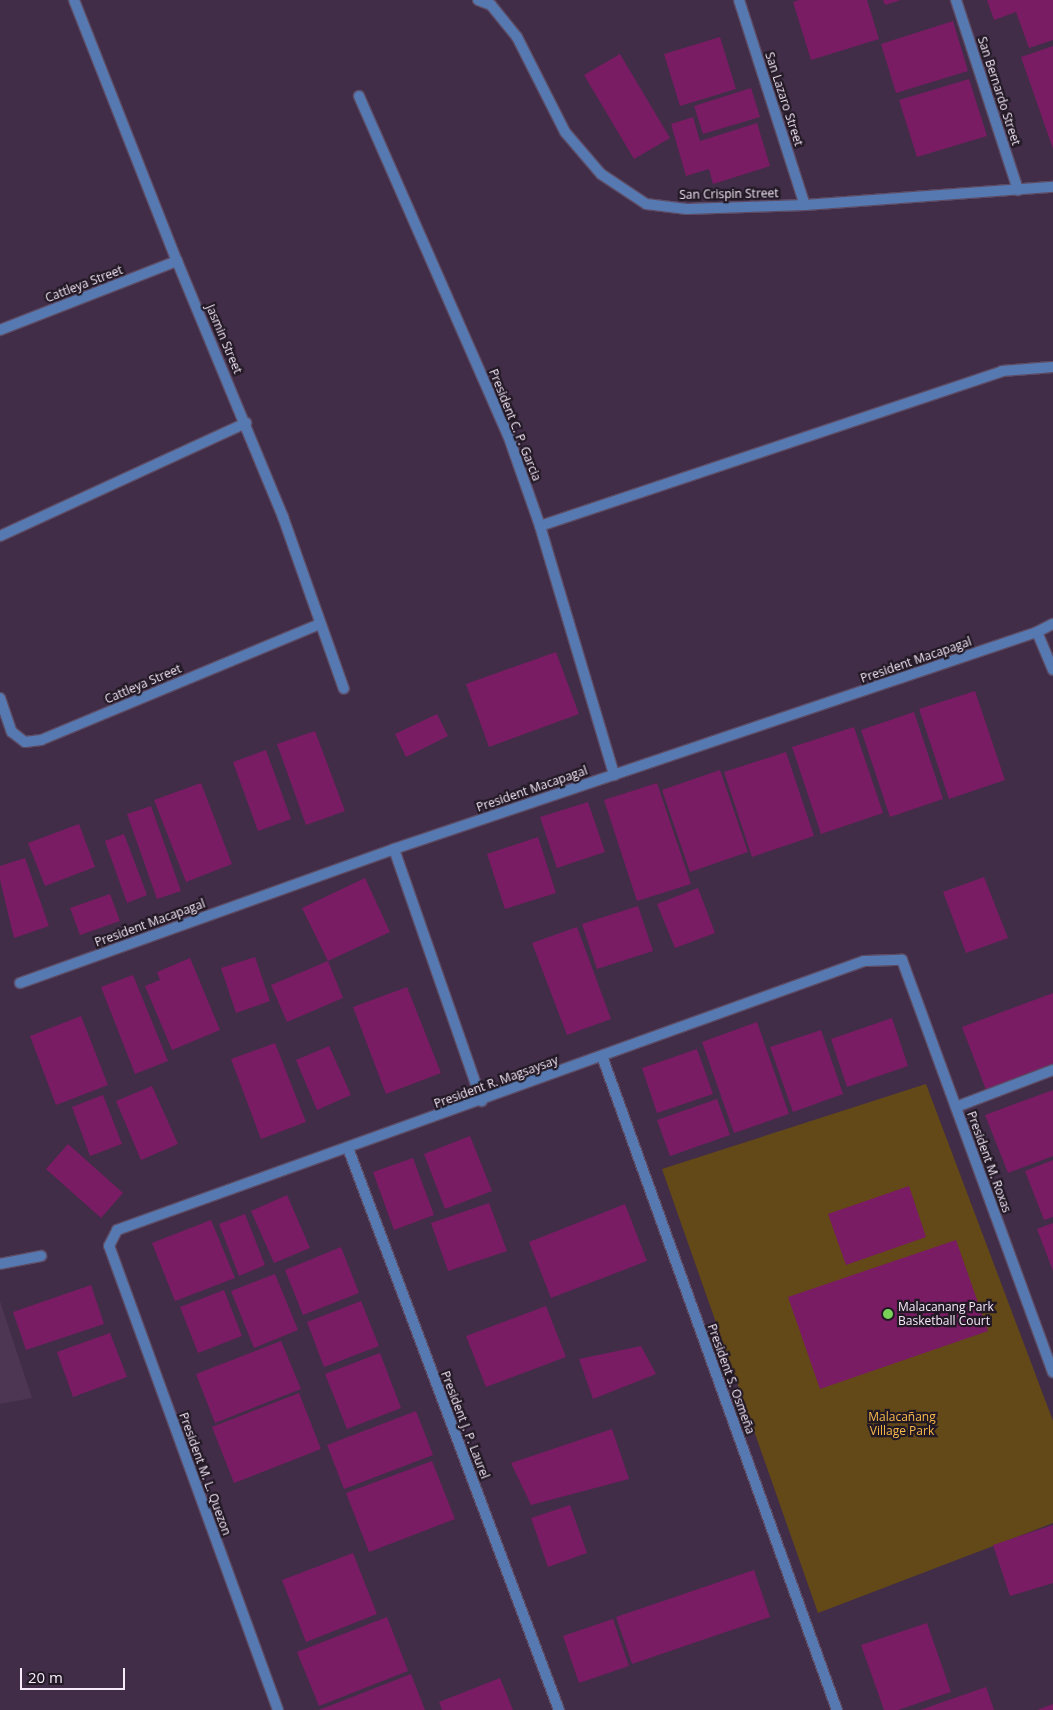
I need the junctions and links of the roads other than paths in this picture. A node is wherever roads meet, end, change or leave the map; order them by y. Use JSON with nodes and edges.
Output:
{"nodes":[{"id":1,"x":74,"y":0,"type":"edge"},
{"id":2,"x":478,"y":0,"type":"edge"},
{"id":3,"x":739,"y":0,"type":"edge"},
{"id":4,"x":956,"y":0,"type":"edge"},
{"id":5,"x":491,"y":2,"type":"edge"},
{"id":6,"x":359,"y":96,"type":"dead end"},
{"id":7,"x":1053,"y":187,"type":"edge"},
{"id":8,"x":1018,"y":190,"type":"junction"},
{"id":9,"x":805,"y":205,"type":"junction"},
{"id":10,"x":177,"y":261,"type":"junction"},
{"id":11,"x":0,"y":330,"type":"edge"},
{"id":12,"x":1053,"y":367,"type":"edge"},
{"id":13,"x":246,"y":423,"type":"junction"},
{"id":14,"x":540,"y":526,"type":"junction"},
{"id":15,"x":0,"y":536,"type":"edge"},
{"id":16,"x":319,"y":624,"type":"junction"},
{"id":17,"x":1053,"y":624,"type":"edge"},
{"id":18,"x":1037,"y":632,"type":"junction"},
{"id":19,"x":1053,"y":670,"type":"edge"},
{"id":20,"x":344,"y":689,"type":"dead end"},
{"id":21,"x":0,"y":698,"type":"edge"},
{"id":22,"x":614,"y":774,"type":"junction"},
{"id":23,"x":394,"y":849,"type":"junction"},
{"id":24,"x":902,"y":960,"type":"joint"},
{"id":25,"x":20,"y":983,"type":"dead end"},
{"id":26,"x":602,"y":1056,"type":"junction"},
{"id":27,"x":1053,"y":1070,"type":"edge"},
{"id":28,"x":482,"y":1101,"type":"junction"},
{"id":29,"x":956,"y":1107,"type":"junction"},
{"id":30,"x":348,"y":1148,"type":"junction"},
{"id":31,"x":109,"y":1246,"type":"joint"},
{"id":32,"x":41,"y":1256,"type":"dead end"},
{"id":33,"x":0,"y":1264,"type":"edge"},
{"id":34,"x":1053,"y":1372,"type":"edge"},
{"id":35,"x":278,"y":1710,"type":"edge"},
{"id":36,"x":559,"y":1710,"type":"edge"},
{"id":37,"x":837,"y":1710,"type":"edge"}],
"edges":[{"from":1,"to":10,"type":"street","name":"Jasmin Street"},
{"from":2,"to":5,"type":"street","name":"San Crispin Street"},
{"from":3,"to":9,"type":"street","name":"San Lazaro Street"},
{"from":4,"to":8,"type":"street","name":"San Bernardo Street"},
{"from":5,"to":9,"type":"street","name":"San Crispin Street"},
{"from":6,"to":14,"type":"street","name":"President C. P. Garcia"},
{"from":7,"to":8,"type":"street","name":"San Crispin Street"},
{"from":8,"to":9,"type":"street","name":"San Crispin Street"},
{"from":10,"to":11,"type":"street","name":"Cattleya Street"},
{"from":10,"to":13,"type":"street","name":"Jasmin Street"},
{"from":12,"to":14,"type":"street"},
{"from":13,"to":15,"type":"street"},
{"from":13,"to":16,"type":"street","name":"Jasmin Street"},
{"from":14,"to":22,"type":"street","name":"President C. P. Garcia"},
{"from":16,"to":20,"type":"street","name":"Jasmin Street"},
{"from":16,"to":21,"type":"street","name":"Cattleya Street"},
{"from":17,"to":18,"type":"street","name":"President Macapagal"},
{"from":18,"to":19,"type":"street"},
{"from":18,"to":22,"type":"street","name":"President Macapagal"},
{"from":22,"to":23,"type":"street","name":"President Macapagal"},
{"from":23,"to":25,"type":"street","name":"President Macapagal"},
{"from":23,"to":28,"type":"street"},
{"from":24,"to":26,"type":"street","name":"President R. Magsaysay"},
{"from":24,"to":29,"type":"street","name":"President M. Roxas"},
{"from":26,"to":28,"type":"street","name":"President R. Magsaysay"},
{"from":26,"to":37,"type":"street","name":"President S. Osmeña"},
{"from":27,"to":29,"type":"street"},
{"from":28,"to":30,"type":"street","name":"President R. Magsaysay"},
{"from":29,"to":34,"type":"street","name":"President M. Roxas"},
{"from":30,"to":31,"type":"street","name":"President R. Magsaysay"},
{"from":30,"to":36,"type":"street","name":"President J. P. Laurel"},
{"from":31,"to":35,"type":"street","name":"President M. L. Quezon"},
{"from":32,"to":33,"type":"street"}]}
